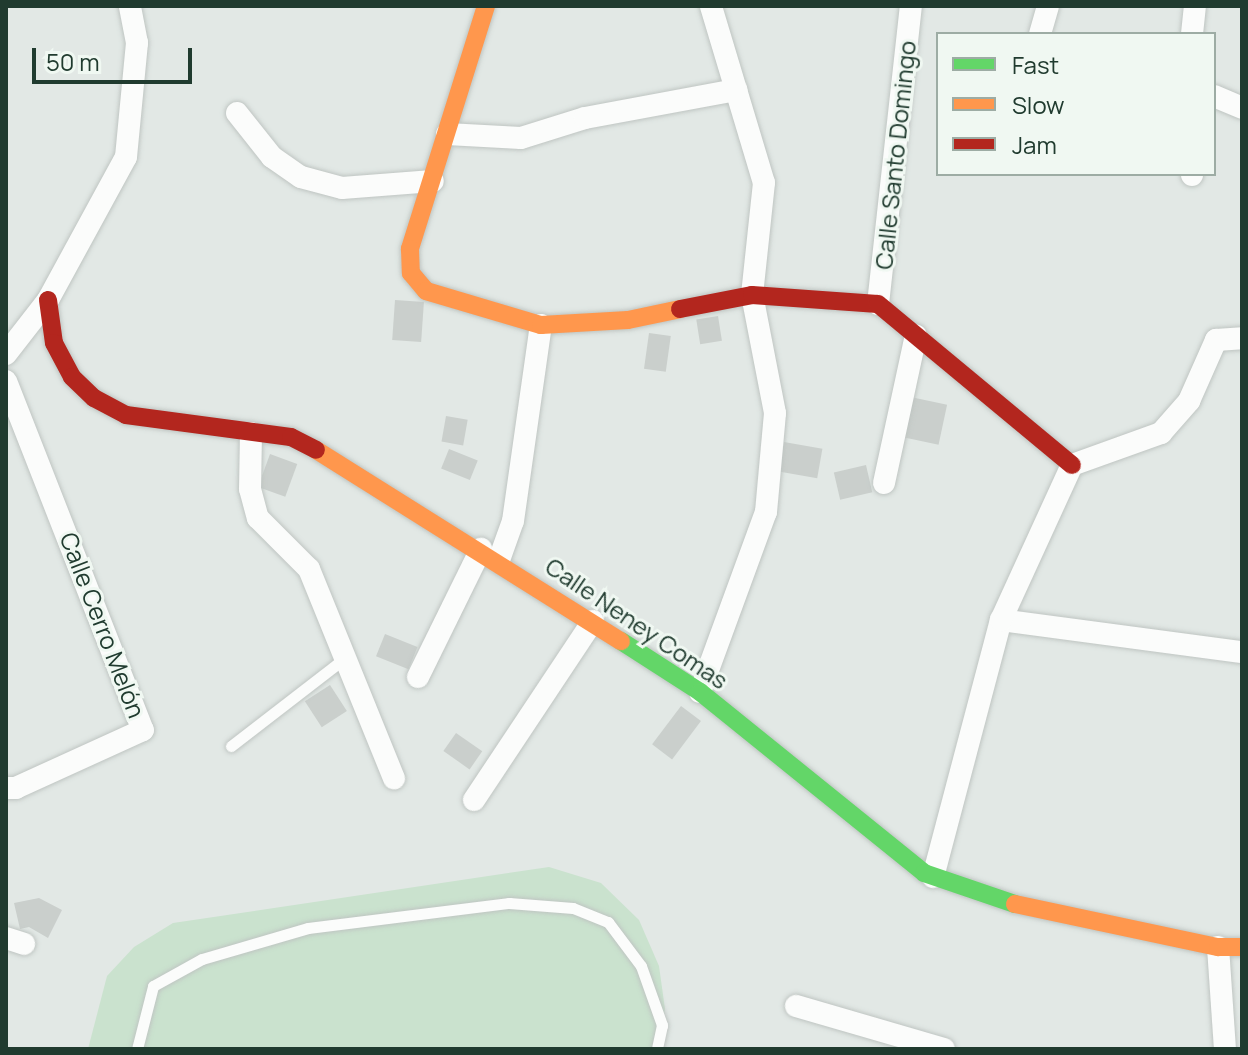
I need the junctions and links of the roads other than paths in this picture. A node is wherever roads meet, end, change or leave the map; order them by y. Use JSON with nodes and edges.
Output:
{"nodes":[{"id":1,"x":130,"y":6,"type":"edge"},
{"id":2,"x":486,"y":6,"type":"edge"},
{"id":3,"x":711,"y":6,"type":"edge"},
{"id":4,"x":911,"y":6,"type":"edge"},
{"id":5,"x":1048,"y":6,"type":"edge"},
{"id":6,"x":1195,"y":6,"type":"edge"},
{"id":7,"x":1041,"y":32,"type":"edge"},
{"id":8,"x":1192,"y":32,"type":"edge"},
{"id":9,"x":736,"y":90,"type":"junction"},
{"id":10,"x":1216,"y":97,"type":"edge"},
{"id":11,"x":1242,"y":108,"type":"edge"},
{"id":12,"x":237,"y":113,"type":"dead end"},
{"id":13,"x":447,"y":134,"type":"junction"},
{"id":14,"x":433,"y":181,"type":"junction"},
{"id":15,"x":752,"y":295,"type":"junction"},
{"id":16,"x":48,"y":300,"type":"junction"},
{"id":17,"x":878,"y":304,"type":"junction"},
{"id":18,"x":541,"y":325,"type":"junction"},
{"id":19,"x":916,"y":335,"type":"junction"},
{"id":20,"x":1242,"y":338,"type":"edge"},
{"id":21,"x":6,"y":354,"type":"edge"},
{"id":22,"x":6,"y":381,"type":"edge"},
{"id":23,"x":251,"y":433,"type":"junction"},
{"id":24,"x":1072,"y":465,"type":"junction"},
{"id":25,"x":884,"y":483,"type":"dead end"},
{"id":26,"x":490,"y":554,"type":"junction"},
{"id":27,"x":1001,"y":620,"type":"junction"},
{"id":28,"x":593,"y":621,"type":"junction"},
{"id":29,"x":1242,"y":652,"type":"edge"},
{"id":30,"x":345,"y":658,"type":"junction"},
{"id":31,"x":418,"y":677,"type":"dead end"},
{"id":32,"x":700,"y":692,"type":"junction"},
{"id":33,"x":231,"y":746,"type":"dead end"},
{"id":34,"x":394,"y":778,"type":"dead end"},
{"id":35,"x":6,"y":788,"type":"edge"},
{"id":36,"x":474,"y":800,"type":"dead end"},
{"id":37,"x":933,"y":877,"type":"junction"},
{"id":38,"x":1218,"y":947,"type":"junction"},
{"id":39,"x":1242,"y":947,"type":"edge"},
{"id":40,"x":796,"y":1006,"type":"dead end"},
{"id":41,"x":137,"y":1049,"type":"edge"},
{"id":42,"x":657,"y":1049,"type":"edge"},
{"id":43,"x":944,"y":1049,"type":"edge"},
{"id":44,"x":1225,"y":1049,"type":"edge"}],
"edges":[{"from":1,"to":16,"type":"street"},
{"from":2,"to":13,"type":"street"},
{"from":3,"to":9,"type":"street"},
{"from":4,"to":17,"type":"street","name":"Calle Santo Domingo"},
{"from":5,"to":7,"type":"street"},
{"from":6,"to":8,"type":"street"},
{"from":9,"to":13,"type":"street"},
{"from":9,"to":15,"type":"street"},
{"from":10,"to":11,"type":"street"},
{"from":12,"to":14,"type":"street"},
{"from":13,"to":14,"type":"street"},
{"from":14,"to":18,"type":"street"},
{"from":15,"to":17,"type":"street"},
{"from":15,"to":18,"type":"street"},
{"from":15,"to":32,"type":"street"},
{"from":16,"to":21,"type":"street"},
{"from":16,"to":23,"type":"street","name":"Calle Neney Comas"},
{"from":17,"to":19,"type":"street"},
{"from":18,"to":26,"type":"street"},
{"from":19,"to":24,"type":"street"},
{"from":19,"to":25,"type":"street"},
{"from":20,"to":24,"type":"street"},
{"from":22,"to":35,"type":"street","name":"Calle Cerro Melón"},
{"from":23,"to":26,"type":"street","name":"Calle Neney Comas"},
{"from":23,"to":30,"type":"street"},
{"from":24,"to":27,"type":"street"},
{"from":26,"to":28,"type":"street","name":"Calle Neney Comas"},
{"from":26,"to":31,"type":"street"},
{"from":27,"to":29,"type":"street"},
{"from":27,"to":37,"type":"street"},
{"from":28,"to":32,"type":"street","name":"Calle Neney Comas"},
{"from":28,"to":36,"type":"street"},
{"from":30,"to":33,"type":"lane"},
{"from":30,"to":34,"type":"street"},
{"from":32,"to":37,"type":"street","name":"Calle Neney Comas"},
{"from":37,"to":38,"type":"street","name":"Calle Neney Comas"},
{"from":38,"to":39,"type":"street","name":"Calle Neney Comas"},
{"from":38,"to":44,"type":"street"},
{"from":40,"to":43,"type":"street"},
{"from":41,"to":42,"type":"lane"}]}
